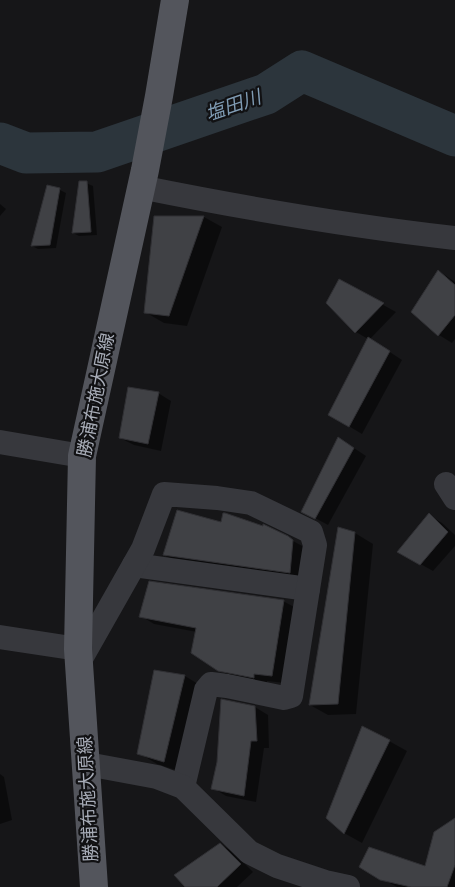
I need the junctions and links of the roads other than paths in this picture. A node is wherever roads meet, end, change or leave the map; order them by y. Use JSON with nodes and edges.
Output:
{"nodes":[{"id":1,"x":175,"y":0,"type":"edge"},
{"id":2,"x":142,"y":178,"type":"junction"},
{"id":3,"x":455,"y":238,"type":"edge"},
{"id":4,"x":0,"y":442,"type":"edge"},
{"id":5,"x":82,"y":456,"type":"junction"},
{"id":6,"x":134,"y":564,"type":"junction"},
{"id":7,"x":308,"y":589,"type":"junction"},
{"id":8,"x":0,"y":637,"type":"edge"},
{"id":9,"x":79,"y":656,"type":"junction"},
{"id":10,"x":87,"y":764,"type":"junction"},
{"id":11,"x":183,"y":787,"type":"junction"},
{"id":12,"x":94,"y":887,"type":"edge"},
{"id":13,"x":348,"y":887,"type":"edge"}],
"edges":[{"from":1,"to":2,"type":"main road","name":"勝浦布施大原線"},
{"from":2,"to":3,"type":"street"},
{"from":2,"to":5,"type":"main road","name":"勝浦布施大原線"},
{"from":4,"to":5,"type":"street"},
{"from":5,"to":9,"type":"main road","name":"勝浦布施大原線"},
{"from":6,"to":7,"type":"street"},
{"from":6,"to":7,"type":"street"},
{"from":6,"to":9,"type":"street"},
{"from":7,"to":11,"type":"street"},
{"from":8,"to":9,"type":"street"},
{"from":9,"to":10,"type":"main road","name":"勝浦布施大原線"},
{"from":10,"to":11,"type":"street"},
{"from":10,"to":12,"type":"main road","name":"勝浦布施大原線"},
{"from":11,"to":13,"type":"street"}]}
